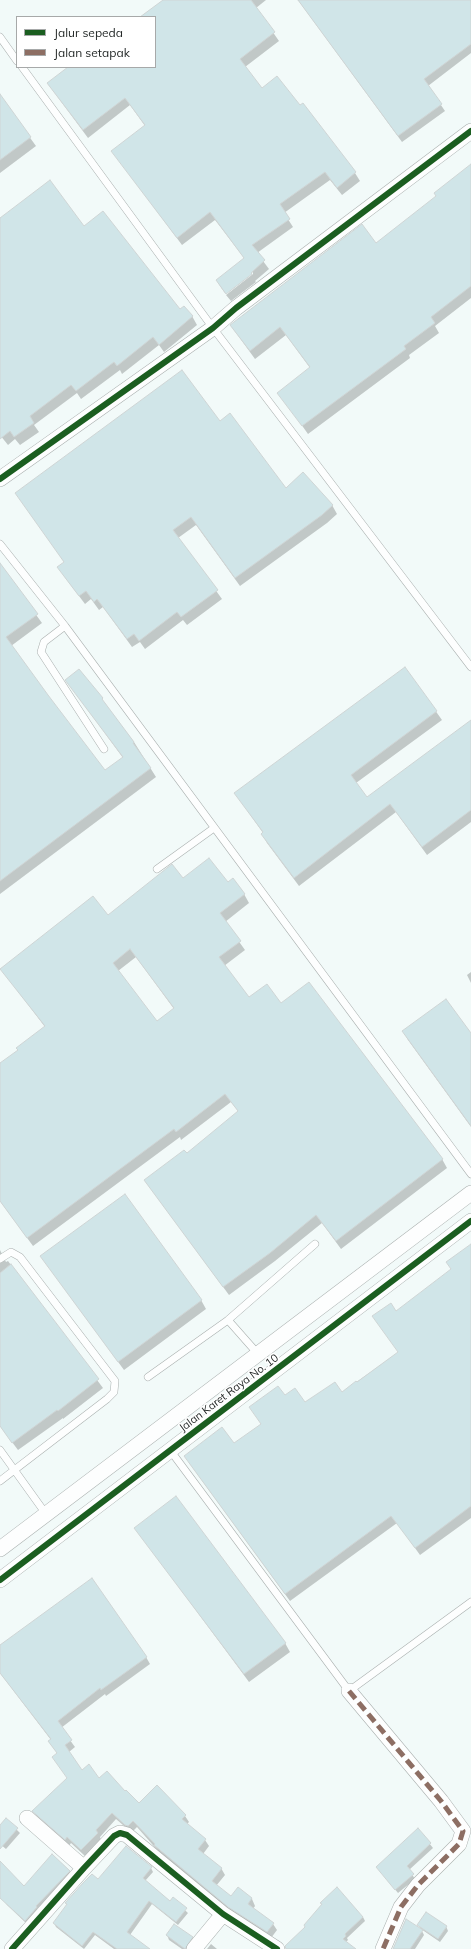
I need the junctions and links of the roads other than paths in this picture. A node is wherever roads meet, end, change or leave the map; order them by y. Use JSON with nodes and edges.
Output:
{"nodes":[{"id":1,"x":0,"y":37,"type":"edge"},
{"id":2,"x":16,"y":60,"type":"edge"},
{"id":3,"x":23,"y":68,"type":"edge"},
{"id":4,"x":471,"y":131,"type":"edge"},
{"id":5,"x":213,"y":328,"type":"junction"},
{"id":6,"x":0,"y":479,"type":"edge"},
{"id":7,"x":0,"y":544,"type":"edge"},
{"id":8,"x":66,"y":626,"type":"junction"},
{"id":9,"x":471,"y":667,"type":"edge"},
{"id":10,"x":104,"y":749,"type":"dead end"},
{"id":11,"x":214,"y":828,"type":"junction"},
{"id":12,"x":157,"y":869,"type":"dead end"},
{"id":13,"x":471,"y":1174,"type":"edge"},
{"id":14,"x":471,"y":1193,"type":"edge"},
{"id":15,"x":471,"y":1221,"type":"edge"},
{"id":16,"x":315,"y":1244,"type":"dead end"},
{"id":17,"x":0,"y":1259,"type":"edge"},
{"id":18,"x":228,"y":1320,"type":"junction"},
{"id":19,"x":258,"y":1354,"type":"junction"},
{"id":20,"x":148,"y":1377,"type":"dead end"},
{"id":21,"x":0,"y":1450,"type":"edge"},
{"id":22,"x":170,"y":1450,"type":"junction"},
{"id":23,"x":13,"y":1471,"type":"junction"},
{"id":24,"x":0,"y":1480,"type":"edge"},
{"id":25,"x":46,"y":1514,"type":"junction"},
{"id":26,"x":0,"y":1549,"type":"edge"},
{"id":27,"x":0,"y":1580,"type":"edge"},
{"id":28,"x":471,"y":1602,"type":"edge"},
{"id":29,"x":349,"y":1691,"type":"junction"},
{"id":30,"x":27,"y":1818,"type":"dead end"},
{"id":31,"x":84,"y":1868,"type":"junction"},
{"id":32,"x":223,"y":1914,"type":"junction"},
{"id":33,"x":12,"y":1949,"type":"edge"},
{"id":34,"x":194,"y":1949,"type":"edge"},
{"id":35,"x":277,"y":1949,"type":"edge"},
{"id":36,"x":383,"y":1949,"type":"edge"}],
"edges":[{"from":1,"to":2,"type":"lane"},
{"from":3,"to":5,"type":"lane"},
{"from":4,"to":5,"type":"street"},
{"from":5,"to":6,"type":"street"},
{"from":5,"to":9,"type":"lane"},
{"from":7,"to":8,"type":"lane"},
{"from":8,"to":10,"type":"lane"},
{"from":8,"to":11,"type":"lane"},
{"from":11,"to":12,"type":"lane"},
{"from":11,"to":13,"type":"lane"},
{"from":14,"to":19,"type":"street","name":"Jalan Karet Raya No. 10"},
{"from":15,"to":22,"type":"street","name":"Jalan Karet Raya No. 10"},
{"from":16,"to":18,"type":"lane"},
{"from":17,"to":23,"type":"lane"},
{"from":18,"to":19,"type":"lane"},
{"from":18,"to":20,"type":"lane"},
{"from":19,"to":25,"type":"street","name":"Jalan Karet Raya No. 10"},
{"from":21,"to":23,"type":"lane"},
{"from":22,"to":27,"type":"street","name":"Jalan Karet Raya No. 10"},
{"from":22,"to":29,"type":"lane"},
{"from":23,"to":24,"type":"lane"},
{"from":23,"to":25,"type":"lane"},
{"from":25,"to":26,"type":"street","name":"Jalan Karet Raya No. 10"},
{"from":28,"to":29,"type":"lane"},
{"from":29,"to":36,"type":"street"},
{"from":30,"to":31,"type":"street"},
{"from":31,"to":32,"type":"street"},
{"from":31,"to":33,"type":"street"},
{"from":32,"to":34,"type":"street"},
{"from":32,"to":35,"type":"street"}]}
